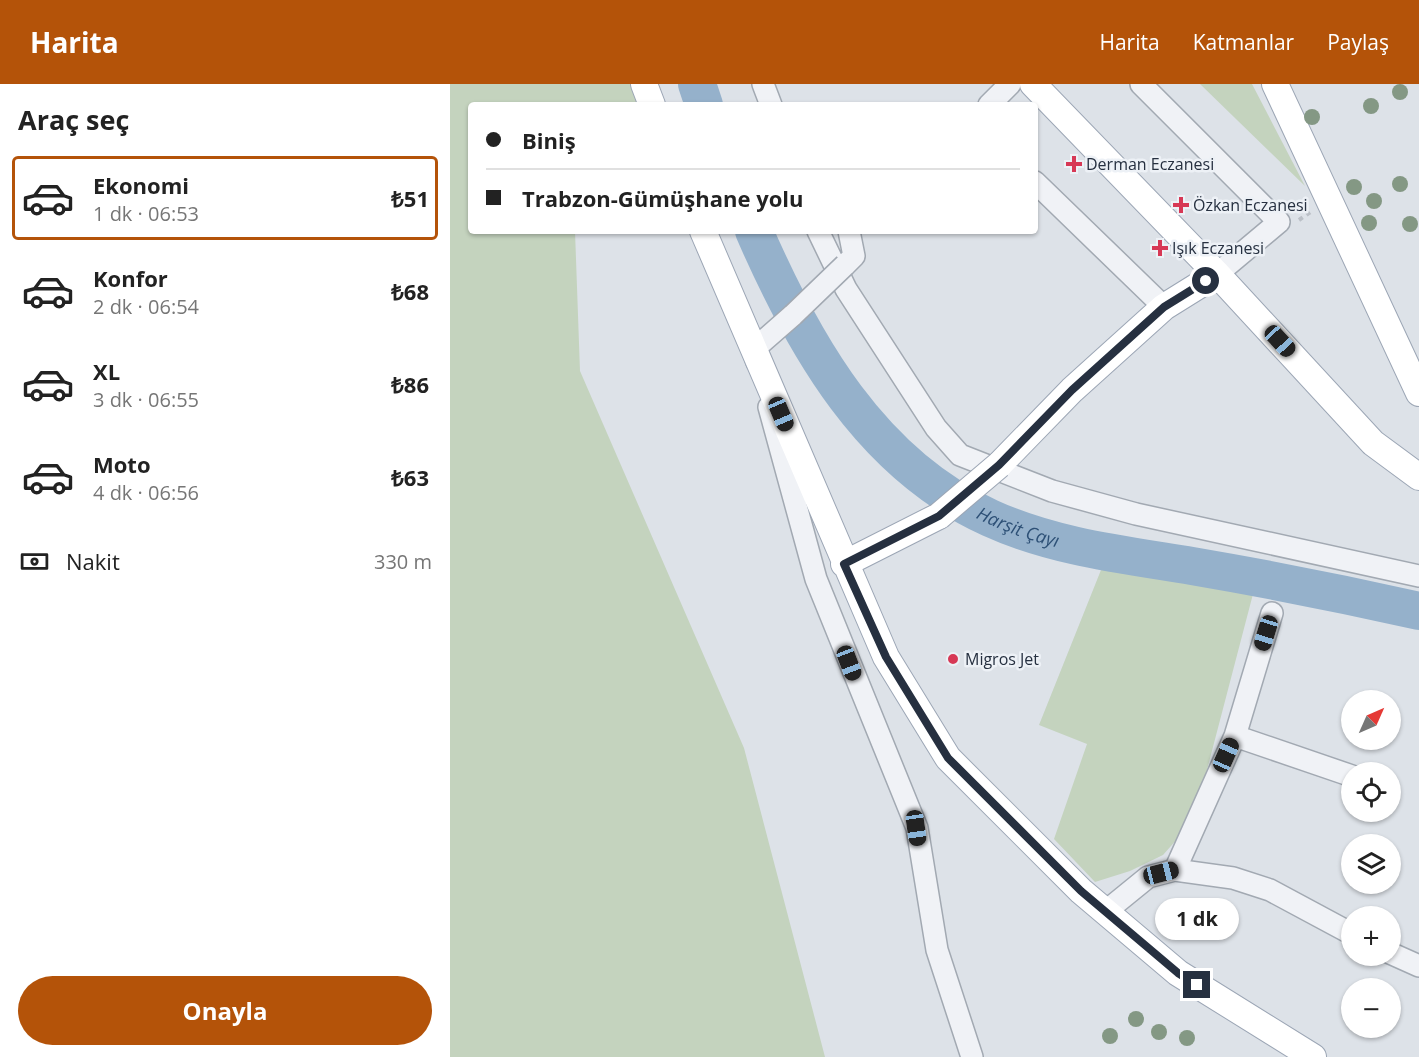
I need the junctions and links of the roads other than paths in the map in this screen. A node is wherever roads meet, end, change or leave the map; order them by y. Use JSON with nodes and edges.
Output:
{"nodes":[{"id":1,"x":644,"y":84,"type":"edge"},
{"id":2,"x":763,"y":84,"type":"edge"},
{"id":3,"x":1010,"y":84,"type":"edge"},
{"id":4,"x":1033,"y":84,"type":"edge"},
{"id":5,"x":1141,"y":84,"type":"edge"},
{"id":6,"x":1275,"y":84,"type":"edge"},
{"id":7,"x":651,"y":102,"type":"edge"},
{"id":8,"x":770,"y":102,"type":"edge"},
{"id":9,"x":992,"y":102,"type":"edge"},
{"id":10,"x":1038,"y":185,"type":"edge"},
{"id":11,"x":704,"y":234,"type":"edge"},
{"id":12,"x":819,"y":234,"type":"edge"},
{"id":13,"x":850,"y":234,"type":"edge"},
{"id":14,"x":1217,"y":274,"type":"junction"},
{"id":15,"x":1164,"y":307,"type":"junction"},
{"id":16,"x":753,"y":350,"type":"junction"},
{"id":17,"x":1419,"y":393,"type":"edge"},
{"id":18,"x":1419,"y":477,"type":"edge"},
{"id":19,"x":844,"y":564,"type":"junction"},
{"id":20,"x":1419,"y":576,"type":"edge"},
{"id":21,"x":1272,"y":613,"type":"dead end"},
{"id":22,"x":1235,"y":736,"type":"junction"},
{"id":23,"x":1341,"y":772,"type":"edge"},
{"id":24,"x":1175,"y":870,"type":"junction"},
{"id":25,"x":1105,"y":912,"type":"junction"},
{"id":26,"x":1341,"y":928,"type":"edge"},
{"id":27,"x":1401,"y":958,"type":"edge"},
{"id":28,"x":1419,"y":966,"type":"edge"},
{"id":29,"x":972,"y":1057,"type":"edge"},
{"id":30,"x":1313,"y":1057,"type":"edge"}],
"edges":[{"from":1,"to":7,"type":"main road"},
{"from":2,"to":8,"type":"street"},
{"from":3,"to":9,"type":"street"},
{"from":4,"to":14,"type":"main road"},
{"from":5,"to":14,"type":"street"},
{"from":6,"to":17,"type":"main road"},
{"from":10,"to":15,"type":"street"},
{"from":11,"to":16,"type":"main road"},
{"from":12,"to":20,"type":"street"},
{"from":13,"to":16,"type":"street","bridge":true},
{"from":14,"to":15,"type":"main road"},
{"from":14,"to":18,"type":"main road"},
{"from":15,"to":19,"type":"main road","bridge":true},
{"from":16,"to":19,"type":"main road"},
{"from":16,"to":29,"type":"street"},
{"from":19,"to":25,"type":"main road"},
{"from":21,"to":22,"type":"street"},
{"from":22,"to":23,"type":"street"},
{"from":22,"to":24,"type":"street"},
{"from":24,"to":25,"type":"street"},
{"from":24,"to":26,"type":"street"},
{"from":25,"to":30,"type":"main road"},
{"from":27,"to":28,"type":"street"}]}
